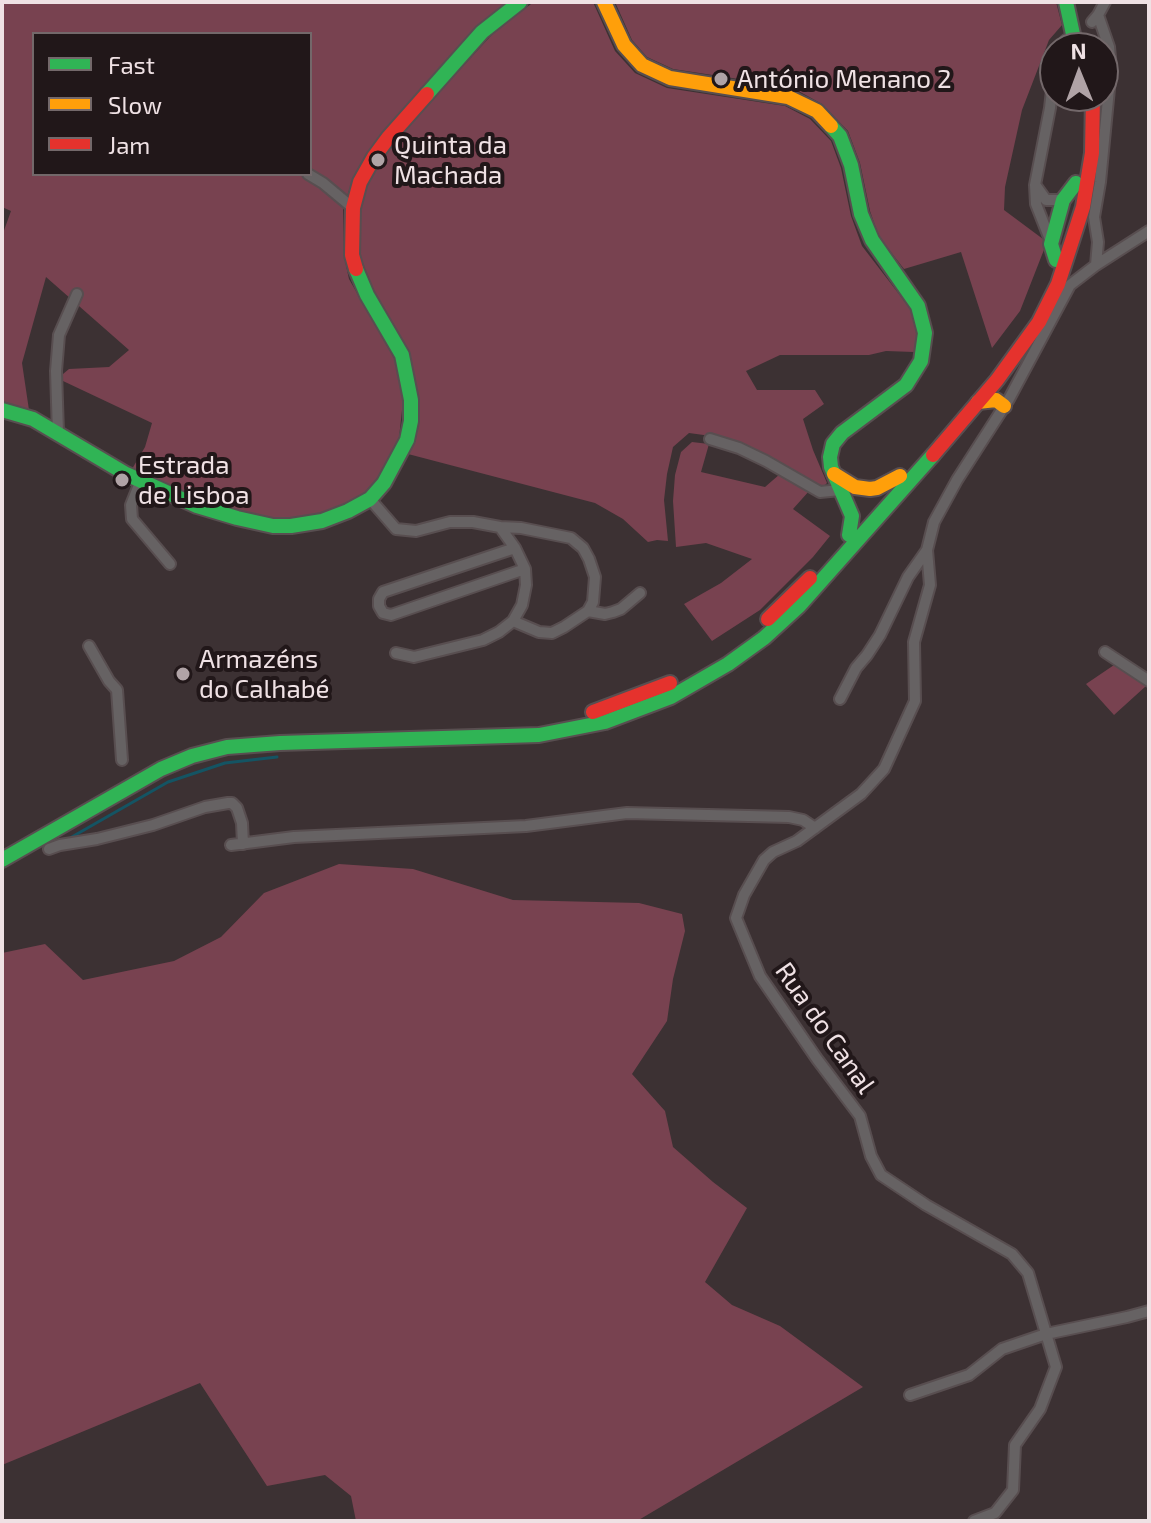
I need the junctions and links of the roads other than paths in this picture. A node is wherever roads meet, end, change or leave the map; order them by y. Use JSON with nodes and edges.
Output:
{"nodes":[{"id":1,"x":520,"y":2,"type":"edge"},
{"id":2,"x":604,"y":2,"type":"edge"},
{"id":3,"x":1066,"y":2,"type":"edge"},
{"id":4,"x":1077,"y":2,"type":"edge"},
{"id":5,"x":1105,"y":2,"type":"edge"},
{"id":6,"x":1067,"y":32,"type":"edge"},
{"id":7,"x":1083,"y":32,"type":"edge"},
{"id":8,"x":1049,"y":112,"type":"edge"},
{"id":9,"x":1081,"y":112,"type":"edge"},
{"id":10,"x":1093,"y":112,"type":"edge"},
{"id":11,"x":311,"y":176,"type":"edge"},
{"id":12,"x":1076,"y":183,"type":"junction"},
{"id":13,"x":1035,"y":185,"type":"junction"},
{"id":14,"x":1063,"y":200,"type":"junction"},
{"id":15,"x":353,"y":208,"type":"junction"},
{"id":16,"x":1149,"y":231,"type":"edge"},
{"id":17,"x":1051,"y":244,"type":"junction"},
{"id":18,"x":1056,"y":260,"type":"junction"},
{"id":19,"x":1096,"y":265,"type":"junction"},
{"id":20,"x":77,"y":294,"type":"dead end"},
{"id":21,"x":997,"y":380,"type":"junction"},
{"id":22,"x":978,"y":402,"type":"junction"},
{"id":23,"x":1006,"y":402,"type":"junction"},
{"id":24,"x":2,"y":410,"type":"edge"},
{"id":25,"x":58,"y":433,"type":"junction"},
{"id":26,"x":710,"y":439,"type":"dead end"},
{"id":27,"x":834,"y":474,"type":"junction"},
{"id":28,"x":900,"y":476,"type":"junction"},
{"id":29,"x":141,"y":480,"type":"junction"},
{"id":30,"x":840,"y":490,"type":"junction"},
{"id":31,"x":370,"y":499,"type":"junction"},
{"id":32,"x":500,"y":527,"type":"junction"},
{"id":33,"x":849,"y":535,"type":"junction"},
{"id":34,"x":515,"y":548,"type":"junction"},
{"id":35,"x":927,"y":550,"type":"junction"},
{"id":36,"x":170,"y":564,"type":"dead end"},
{"id":37,"x":525,"y":569,"type":"junction"},
{"id":38,"x":640,"y":593,"type":"dead end"},
{"id":39,"x":588,"y":611,"type":"junction"},
{"id":40,"x":513,"y":621,"type":"junction"},
{"id":41,"x":89,"y":646,"type":"dead end"},
{"id":42,"x":1105,"y":652,"type":"dead end"},
{"id":43,"x":396,"y":653,"type":"dead end"},
{"id":44,"x":1149,"y":681,"type":"edge"},
{"id":45,"x":840,"y":699,"type":"dead end"},
{"id":46,"x":122,"y":760,"type":"dead end"},
{"id":47,"x":815,"y":828,"type":"junction"},
{"id":48,"x":2,"y":846,"type":"edge"},
{"id":49,"x":49,"y":849,"type":"dead end"},
{"id":50,"x":2,"y":860,"type":"edge"},
{"id":51,"x":1149,"y":1311,"type":"edge"},
{"id":52,"x":1046,"y":1334,"type":"junction"},
{"id":53,"x":910,"y":1395,"type":"dead end"},
{"id":54,"x":974,"y":1521,"type":"edge"}],
"edges":[{"from":1,"to":15,"type":"main road"},
{"from":2,"to":27,"type":"main road"},
{"from":3,"to":6,"type":"main road"},
{"from":4,"to":7,"type":"main road"},
{"from":5,"to":19,"type":"street"},
{"from":8,"to":13,"type":"street"},
{"from":9,"to":12,"type":"main road"},
{"from":10,"to":21,"type":"main road"},
{"from":11,"to":15,"type":"street"},
{"from":12,"to":14,"type":"main road"},
{"from":12,"to":18,"type":"main road"},
{"from":13,"to":14,"type":"street"},
{"from":13,"to":17,"type":"street"},
{"from":14,"to":17,"type":"main road"},
{"from":15,"to":31,"type":"main road"},
{"from":16,"to":19,"type":"street","name":"Rua do Canal"},
{"from":17,"to":18,"type":"main road"},
{"from":18,"to":28,"type":"main road"},
{"from":19,"to":23,"type":"street","name":"Rua do Canal"},
{"from":20,"to":25,"type":"street"},
{"from":21,"to":22,"type":"main road"},
{"from":21,"to":23,"type":"main road"},
{"from":22,"to":23,"type":"main road"},
{"from":22,"to":50,"type":"main road"},
{"from":23,"to":35,"type":"street","name":"Rua do Canal"},
{"from":24,"to":25,"type":"main road"},
{"from":25,"to":29,"type":"main road"},
{"from":26,"to":30,"type":"street"},
{"from":27,"to":28,"type":"main road"},
{"from":27,"to":30,"type":"main road"},
{"from":28,"to":33,"type":"main road"},
{"from":29,"to":31,"type":"main road"},
{"from":29,"to":36,"type":"street"},
{"from":30,"to":33,"type":"main road"},
{"from":31,"to":32,"type":"street"},
{"from":32,"to":34,"type":"street"},
{"from":32,"to":39,"type":"street"},
{"from":33,"to":48,"type":"main road"},
{"from":34,"to":37,"type":"street"},
{"from":34,"to":37,"type":"street"},
{"from":35,"to":45,"type":"street"},
{"from":35,"to":47,"type":"street","name":"Rua do Canal"},
{"from":37,"to":40,"type":"street"},
{"from":38,"to":39,"type":"street"},
{"from":39,"to":40,"type":"street"},
{"from":40,"to":43,"type":"street"},
{"from":41,"to":46,"type":"street"},
{"from":42,"to":44,"type":"street"},
{"from":47,"to":49,"type":"street"},
{"from":47,"to":52,"type":"street","name":"Rua do Canal"},
{"from":51,"to":52,"type":"street"},
{"from":52,"to":53,"type":"street"},
{"from":52,"to":54,"type":"street","name":"Rua do Canal"}]}
